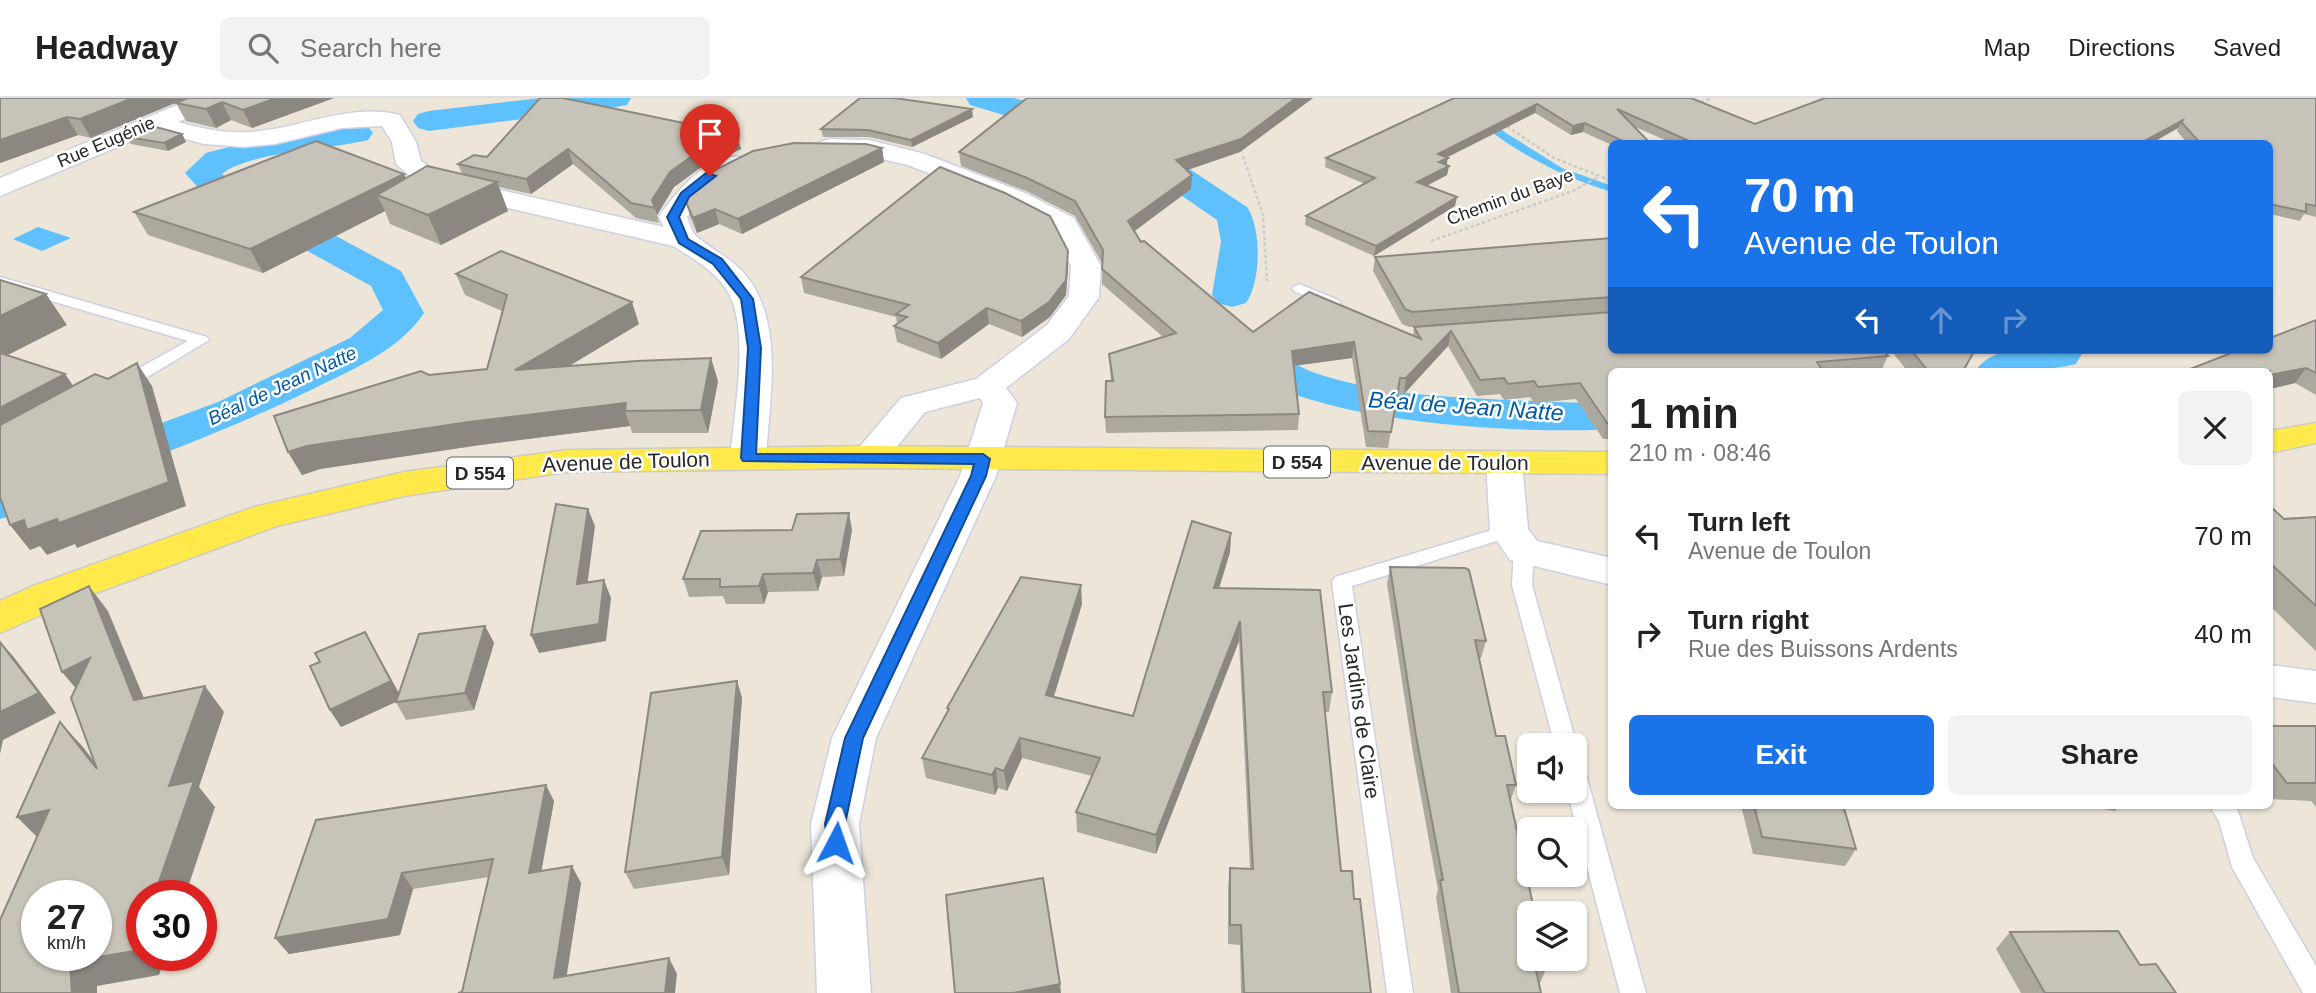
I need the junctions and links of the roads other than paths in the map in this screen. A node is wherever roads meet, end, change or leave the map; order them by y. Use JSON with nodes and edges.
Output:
{"nodes":[{"id":1,"x":214,"y":98,"type":"edge"},
{"id":2,"x":152,"y":122,"type":"junction"},
{"id":3,"x":808,"y":147,"type":"edge"},
{"id":4,"x":759,"y":155,"type":"edge"},
{"id":5,"x":0,"y":188,"type":"edge"},
{"id":6,"x":683,"y":240,"type":"junction"},
{"id":7,"x":0,"y":281,"type":"edge"},
{"id":8,"x":1299,"y":288,"type":"dead end"},
{"id":9,"x":1346,"y":309,"type":"edge"},
{"id":10,"x":988,"y":386,"type":"junction"},
{"id":11,"x":101,"y":397,"type":"edge"},
{"id":12,"x":2316,"y":433,"type":"edge"},
{"id":13,"x":2273,"y":441,"type":"edge"},
{"id":14,"x":869,"y":457,"type":"junction"},
{"id":15,"x":748,"y":458,"type":"junction"},
{"id":16,"x":983,"y":459,"type":"junction"},
{"id":17,"x":1504,"y":463,"type":"junction"},
{"id":18,"x":1608,"y":463,"type":"edge"},
{"id":19,"x":1517,"y":541,"type":"junction"},
{"id":20,"x":1608,"y":571,"type":"edge"},
{"id":21,"x":0,"y":618,"type":"edge"},
{"id":22,"x":1562,"y":733,"type":"edge"},
{"id":23,"x":1582,"y":803,"type":"edge"},
{"id":24,"x":2224,"y":809,"type":"edge"},
{"id":25,"x":2316,"y":991,"type":"edge"},
{"id":26,"x":844,"y":993,"type":"edge"},
{"id":27,"x":1400,"y":993,"type":"edge"},
{"id":28,"x":1633,"y":993,"type":"edge"}],
"edges":[{"from":1,"to":2,"type":"street","name":"Rue Eugénie"},
{"from":2,"to":5,"type":"street","name":"Rue Eugénie"},
{"from":2,"to":6,"type":"street"},
{"from":3,"to":10,"type":"street"},
{"from":4,"to":6,"type":"street"},
{"from":6,"to":15,"type":"street"},
{"from":7,"to":11,"type":"lane"},
{"from":8,"to":9,"type":"lane"},
{"from":10,"to":14,"type":"street"},
{"from":10,"to":16,"type":"street"},
{"from":12,"to":13,"type":"main road"},
{"from":14,"to":15,"type":"main road","name":"Avenue de Toulon","number":"D 554"},
{"from":14,"to":16,"type":"main road","name":"Avenue de Toulon","number":"D 554"},
{"from":15,"to":21,"type":"main road","name":"Avenue de Toulon","number":"D 554"},
{"from":16,"to":17,"type":"main road","name":"Avenue de Toulon","number":"D 554"},
{"from":16,"to":26,"type":"street"},
{"from":17,"to":18,"type":"main road","name":"Avenue de Toulon","number":"D 554"},
{"from":17,"to":19,"type":"street"},
{"from":19,"to":20,"type":"street"},
{"from":19,"to":22,"type":"lane"},
{"from":19,"to":27,"type":"lane","name":"Les Jardins de Claire"},
{"from":23,"to":28,"type":"lane"},
{"from":24,"to":25,"type":"lane"}]}
